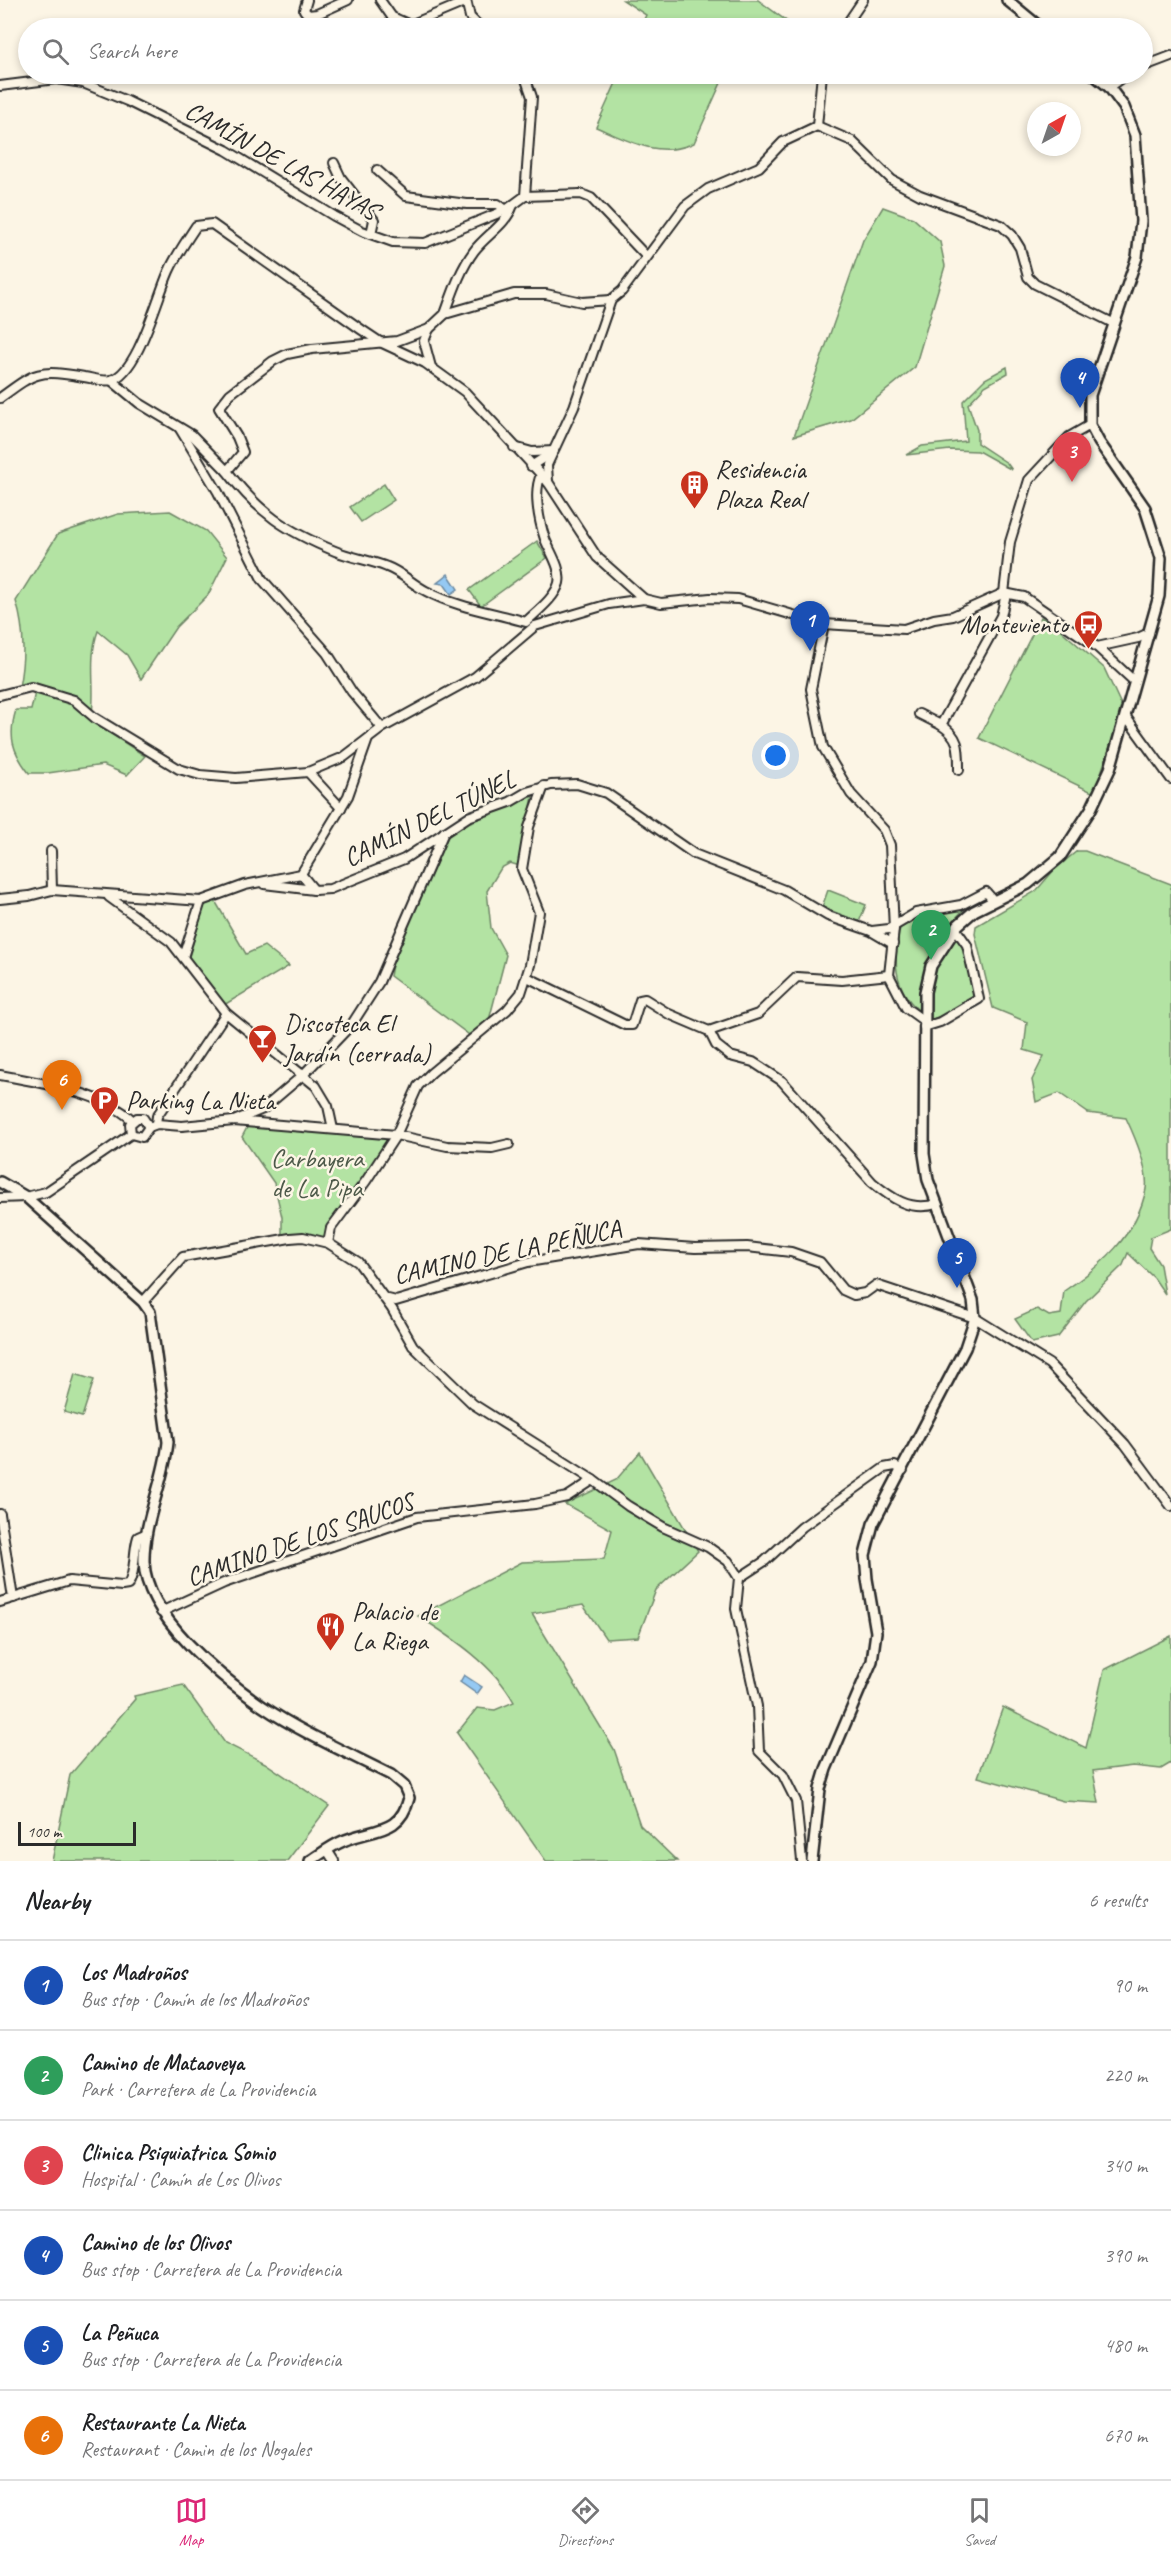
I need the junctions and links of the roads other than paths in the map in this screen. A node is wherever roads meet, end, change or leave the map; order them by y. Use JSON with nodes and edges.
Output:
{"nodes":[{"id":1,"x":307,"y":0,"type":"edge"},
{"id":2,"x":348,"y":0,"type":"edge"},
{"id":3,"x":380,"y":0,"type":"edge"},
{"id":4,"x":863,"y":0,"type":"edge"},
{"id":5,"x":1007,"y":0,"type":"edge"},
{"id":6,"x":465,"y":1,"type":"edge"},
{"id":7,"x":394,"y":18,"type":"edge"},
{"id":8,"x":426,"y":18,"type":"edge"},
{"id":9,"x":471,"y":18,"type":"edge"},
{"id":10,"x":851,"y":18,"type":"edge"},
{"id":11,"x":1029,"y":18,"type":"edge"},
{"id":12,"x":1171,"y":56,"type":"edge"},
{"id":13,"x":1153,"y":63,"type":"edge"},
{"id":14,"x":18,"y":84,"type":"edge"},
{"id":15,"x":85,"y":84,"type":"edge"},
{"id":16,"x":527,"y":84,"type":"edge"},
{"id":17,"x":821,"y":84,"type":"edge"},
{"id":18,"x":1105,"y":84,"type":"edge"},
{"id":19,"x":1113,"y":84,"type":"edge"},
{"id":20,"x":0,"y":86,"type":"edge"},
{"id":21,"x":1109,"y":87,"type":"junction"},
{"id":22,"x":817,"y":126,"type":"junction"},
{"id":23,"x":334,"y":164,"type":"dead end"},
{"id":24,"x":377,"y":170,"type":"dead end"},
{"id":25,"x":525,"y":196,"type":"junction"},
{"id":26,"x":513,"y":205,"type":"junction"},
{"id":27,"x":506,"y":210,"type":"junction"},
{"id":28,"x":371,"y":234,"type":"junction"},
{"id":29,"x":646,"y":256,"type":"junction"},
{"id":30,"x":611,"y":300,"type":"junction"},
{"id":31,"x":445,"y":314,"type":"junction"},
{"id":32,"x":1113,"y":323,"type":"junction"},
{"id":33,"x":429,"y":329,"type":"junction"},
{"id":34,"x":380,"y":342,"type":"junction"},
{"id":35,"x":431,"y":367,"type":"junction"},
{"id":36,"x":111,"y":380,"type":"junction"},
{"id":37,"x":0,"y":398,"type":"edge"},
{"id":38,"x":1090,"y":425,"type":"junction"},
{"id":39,"x":179,"y":428,"type":"junction"},
{"id":40,"x":514,"y":447,"type":"junction"},
{"id":41,"x":554,"y":451,"type":"junction"},
{"id":42,"x":531,"y":466,"type":"junction"},
{"id":43,"x":226,"y":471,"type":"junction"},
{"id":44,"x":541,"y":475,"type":"junction"},
{"id":45,"x":548,"y":482,"type":"junction"},
{"id":46,"x":1005,"y":594,"type":"junction"},
{"id":47,"x":644,"y":599,"type":"junction"},
{"id":48,"x":824,"y":624,"type":"junction"},
{"id":49,"x":1149,"y":633,"type":"junction"},
{"id":50,"x":1097,"y":647,"type":"junction"},
{"id":51,"x":1135,"y":682,"type":"junction"},
{"id":52,"x":0,"y":695,"type":"edge"},
{"id":53,"x":919,"y":714,"type":"dead end"},
{"id":54,"x":1126,"y":717,"type":"junction"},
{"id":55,"x":941,"y":725,"type":"junction"},
{"id":56,"x":382,"y":728,"type":"junction"},
{"id":57,"x":368,"y":738,"type":"junction"},
{"id":58,"x":959,"y":770,"type":"dead end"},
{"id":59,"x":308,"y":772,"type":"junction"},
{"id":60,"x":1171,"y":779,"type":"edge"},
{"id":61,"x":544,"y":786,"type":"junction"},
{"id":62,"x":341,"y":808,"type":"junction"},
{"id":63,"x":445,"y":831,"type":"junction"},
{"id":64,"x":51,"y":851,"type":"dead end"},
{"id":65,"x":301,"y":874,"type":"junction"},
{"id":66,"x":257,"y":884,"type":"junction"},
{"id":67,"x":52,"y":890,"type":"junction"},
{"id":68,"x":314,"y":890,"type":"junction"},
{"id":69,"x":108,"y":896,"type":"junction"},
{"id":70,"x":0,"y":899,"type":"edge"},
{"id":71,"x":993,"y":900,"type":"junction"},
{"id":72,"x":201,"y":901,"type":"junction"},
{"id":73,"x":894,"y":926,"type":"junction"},
{"id":74,"x":955,"y":928,"type":"junction"},
{"id":75,"x":871,"y":931,"type":"junction"},
{"id":76,"x":893,"y":944,"type":"junction"},
{"id":77,"x":183,"y":957,"type":"junction"},
{"id":78,"x":889,"y":975,"type":"junction"},
{"id":79,"x":527,"y":977,"type":"junction"},
{"id":80,"x":226,"y":1013,"type":"junction"},
{"id":81,"x":924,"y":1024,"type":"junction"},
{"id":82,"x":709,"y":1031,"type":"junction"},
{"id":83,"x":0,"y":1075,"type":"edge"},
{"id":84,"x":303,"y":1075,"type":"junction"},
{"id":85,"x":267,"y":1106,"type":"junction"},
{"id":86,"x":132,"y":1120,"type":"junction"},
{"id":87,"x":234,"y":1121,"type":"junction"},
{"id":88,"x":277,"y":1124,"type":"junction"},
{"id":89,"x":152,"y":1126,"type":"junction"},
{"id":90,"x":333,"y":1129,"type":"junction"},
{"id":91,"x":131,"y":1134,"type":"junction"},
{"id":92,"x":396,"y":1135,"type":"junction"},
{"id":93,"x":509,"y":1144,"type":"dead end"},
{"id":94,"x":0,"y":1182,"type":"edge"},
{"id":95,"x":26,"y":1197,"type":"junction"},
{"id":96,"x":0,"y":1198,"type":"edge"},
{"id":97,"x":937,"y":1204,"type":"junction"},
{"id":98,"x":328,"y":1243,"type":"junction"},
{"id":99,"x":384,"y":1298,"type":"junction"},
{"id":100,"x":143,"y":1302,"type":"junction"},
{"id":101,"x":975,"y":1318,"type":"junction"},
{"id":102,"x":903,"y":1470,"type":"junction"},
{"id":103,"x":593,"y":1480,"type":"junction"},
{"id":104,"x":1171,"y":1506,"type":"edge"},
{"id":105,"x":0,"y":1514,"type":"edge"},
{"id":106,"x":145,"y":1534,"type":"junction"},
{"id":107,"x":739,"y":1578,"type":"junction"},
{"id":108,"x":13,"y":1598,"type":"junction"},
{"id":109,"x":0,"y":1602,"type":"edge"},
{"id":110,"x":161,"y":1612,"type":"junction"},
{"id":111,"x":327,"y":1850,"type":"junction"},
{"id":112,"x":310,"y":1861,"type":"edge"},
{"id":113,"x":334,"y":1861,"type":"edge"},
{"id":114,"x":802,"y":1861,"type":"edge"},
{"id":115,"x":812,"y":1861,"type":"edge"}],
"edges":[{"from":1,"to":2,"type":"street"},
{"from":3,"to":7,"type":"street"},
{"from":4,"to":10,"type":"street"},
{"from":5,"to":11,"type":"street"},
{"from":6,"to":8,"type":"street"},
{"from":6,"to":9,"type":"street"},
{"from":12,"to":13,"type":"street"},
{"from":14,"to":20,"type":"street","name":"CAMÍN DE LAS HAYAS"},
{"from":15,"to":28,"type":"street","name":"CAMÍN DE LAS HAYAS"},
{"from":16,"to":25,"type":"street"},
{"from":17,"to":22,"type":"street"},
{"from":18,"to":21,"type":"street"},
{"from":19,"to":21,"type":"street"},
{"from":21,"to":32,"type":"street"},
{"from":22,"to":29,"type":"street"},
{"from":22,"to":32,"type":"street"},
{"from":23,"to":28,"type":"street"},
{"from":24,"to":27,"type":"street"},
{"from":25,"to":26,"type":"street","name":"CAMÍN DE LAS HAYAS"},
{"from":25,"to":29,"type":"street"},
{"from":26,"to":27,"type":"street","name":"CAMÍN DE LAS HAYAS"},
{"from":26,"to":31,"type":"street"},
{"from":27,"to":28,"type":"street","name":"CAMÍN DE LAS HAYAS"},
{"from":29,"to":30,"type":"street"},
{"from":30,"to":31,"type":"street"},
{"from":30,"to":41,"type":"street"},
{"from":31,"to":33,"type":"street"},
{"from":32,"to":38,"type":"street"},
{"from":33,"to":34,"type":"street"},
{"from":33,"to":35,"type":"street"},
{"from":34,"to":35,"type":"street"},
{"from":34,"to":36,"type":"street"},
{"from":34,"to":43,"type":"street"},
{"from":35,"to":40,"type":"street"},
{"from":36,"to":37,"type":"street"},
{"from":36,"to":39,"type":"street"},
{"from":38,"to":46,"type":"street"},
{"from":38,"to":49,"type":"street"},
{"from":39,"to":43,"type":"street"},
{"from":39,"to":56,"type":"street"},
{"from":40,"to":41,"type":"street"},
{"from":40,"to":42,"type":"street"},
{"from":41,"to":42,"type":"street"},
{"from":41,"to":45,"type":"street"},
{"from":42,"to":44,"type":"street"},
{"from":43,"to":44,"type":"street"},
{"from":44,"to":45,"type":"street"},
{"from":45,"to":47,"type":"street"},
{"from":46,"to":48,"type":"street"},
{"from":46,"to":50,"type":"street"},
{"from":46,"to":55,"type":"street"},
{"from":47,"to":48,"type":"street"},
{"from":47,"to":56,"type":"street"},
{"from":48,"to":73,"type":"street"},
{"from":49,"to":50,"type":"street"},
{"from":49,"to":51,"type":"street"},
{"from":50,"to":51,"type":"street"},
{"from":51,"to":54,"type":"street"},
{"from":52,"to":59,"type":"street"},
{"from":53,"to":55,"type":"street"},
{"from":54,"to":60,"type":"street"},
{"from":54,"to":71,"type":"street"},
{"from":55,"to":58,"type":"street"},
{"from":56,"to":57,"type":"street"},
{"from":57,"to":59,"type":"street"},
{"from":57,"to":62,"type":"street"},
{"from":59,"to":62,"type":"street"},
{"from":61,"to":63,"type":"street","name":"CAMÍN DEL TÚNEL"},
{"from":61,"to":75,"type":"street","name":"CAMÍN DEL TÚNEL"},
{"from":61,"to":79,"type":"street"},
{"from":62,"to":65,"type":"street"},
{"from":63,"to":68,"type":"street","name":"CAMÍN DEL TÚNEL"},
{"from":63,"to":84,"type":"street"},
{"from":64,"to":67,"type":"street"},
{"from":65,"to":66,"type":"street"},
{"from":65,"to":68,"type":"street"},
{"from":66,"to":68,"type":"street","name":"CAMÍN DEL TÚNEL"},
{"from":66,"to":72,"type":"street"},
{"from":67,"to":69,"type":"street"},
{"from":67,"to":70,"type":"street"},
{"from":69,"to":72,"type":"street"},
{"from":69,"to":77,"type":"street"},
{"from":71,"to":73,"type":"street"},
{"from":71,"to":74,"type":"street"},
{"from":72,"to":77,"type":"street"},
{"from":73,"to":75,"type":"street"},
{"from":73,"to":76,"type":"street"},
{"from":74,"to":81,"type":"street"},
{"from":74,"to":81,"type":"street"},
{"from":75,"to":76,"type":"street","name":"CAMÍN DEL TÚNEL"},
{"from":76,"to":78,"type":"street"},
{"from":77,"to":80,"type":"street"},
{"from":78,"to":81,"type":"street"},
{"from":78,"to":82,"type":"street"},
{"from":79,"to":82,"type":"street"},
{"from":79,"to":92,"type":"street"},
{"from":80,"to":84,"type":"street"},
{"from":80,"to":89,"type":"street"},
{"from":81,"to":97,"type":"street"},
{"from":82,"to":97,"type":"street"},
{"from":83,"to":86,"type":"street"},
{"from":84,"to":85,"type":"street"},
{"from":84,"to":90,"type":"street"},
{"from":85,"to":87,"type":"street"},
{"from":85,"to":88,"type":"street"},
{"from":86,"to":89,"type":"street"},
{"from":86,"to":91,"type":"street"},
{"from":87,"to":88,"type":"street"},
{"from":87,"to":89,"type":"street"},
{"from":88,"to":90,"type":"street"},
{"from":89,"to":91,"type":"street"},
{"from":90,"to":92,"type":"street"},
{"from":91,"to":95,"type":"street"},
{"from":92,"to":93,"type":"street"},
{"from":92,"to":98,"type":"street"},
{"from":94,"to":95,"type":"street"},
{"from":95,"to":96,"type":"street"},
{"from":95,"to":100,"type":"street"},
{"from":97,"to":101,"type":"street"},
{"from":98,"to":99,"type":"street"},
{"from":98,"to":100,"type":"street"},
{"from":99,"to":101,"type":"street","name":"CAMINO DE LA PEÑUCA"},
{"from":99,"to":103,"type":"street"},
{"from":100,"to":106,"type":"street"},
{"from":101,"to":102,"type":"street"},
{"from":101,"to":104,"type":"street"},
{"from":102,"to":107,"type":"street"},
{"from":102,"to":115,"type":"street"},
{"from":103,"to":107,"type":"street"},
{"from":103,"to":110,"type":"street","name":"CAMINO DE LOS SAUCOS"},
{"from":105,"to":108,"type":"street"},
{"from":106,"to":108,"type":"street"},
{"from":106,"to":110,"type":"street"},
{"from":107,"to":114,"type":"street"},
{"from":108,"to":109,"type":"street"},
{"from":110,"to":111,"type":"street"},
{"from":111,"to":112,"type":"street"},
{"from":111,"to":113,"type":"street"}]}
